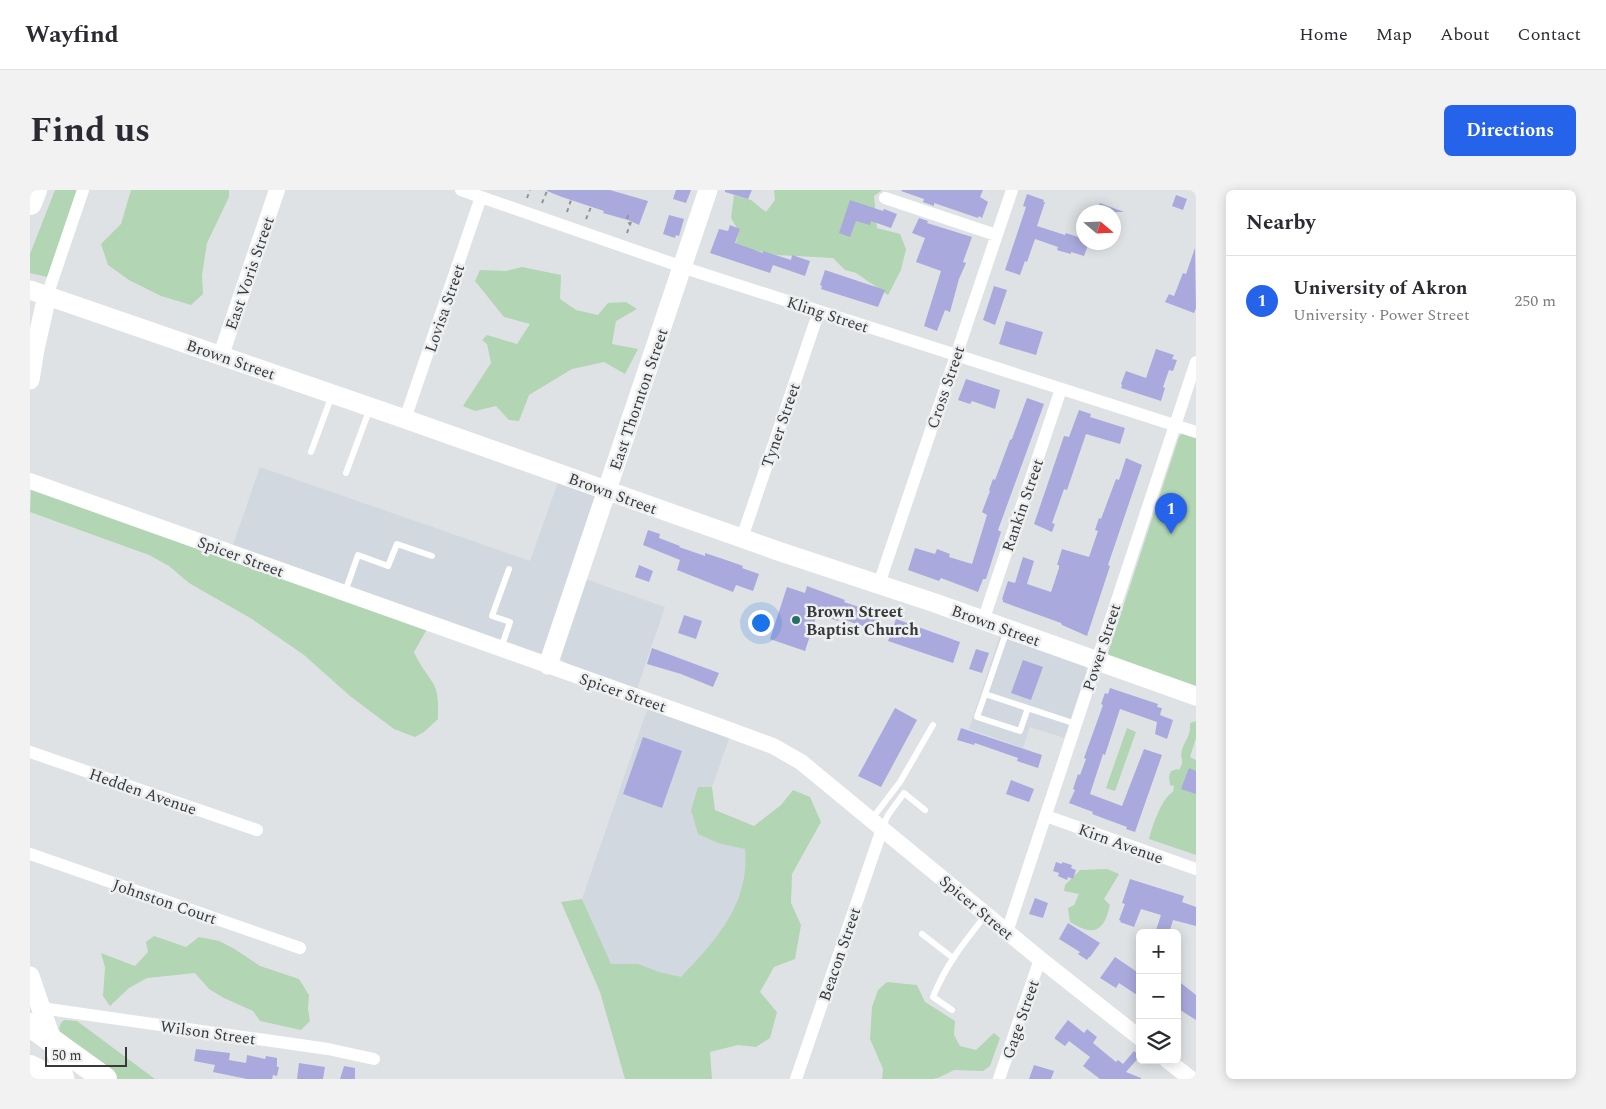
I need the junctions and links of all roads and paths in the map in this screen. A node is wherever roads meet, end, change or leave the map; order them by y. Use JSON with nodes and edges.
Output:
{"nodes":[{"id":1,"x":35,"y":190,"type":"edge"},
{"id":2,"x":83,"y":190,"type":"edge"},
{"id":3,"x":278,"y":190,"type":"edge"},
{"id":4,"x":461,"y":190,"type":"edge"},
{"id":5,"x":530,"y":190,"type":"edge"},
{"id":6,"x":708,"y":190,"type":"edge"},
{"id":7,"x":1012,"y":190,"type":"edge"},
{"id":8,"x":547,"y":192,"type":"dead end"},
{"id":9,"x":481,"y":197,"type":"junction"},
{"id":10,"x":527,"y":198,"type":"dead end"},
{"id":11,"x":885,"y":198,"type":"dead end"},
{"id":12,"x":571,"y":200,"type":"dead end"},
{"id":13,"x":30,"y":203,"type":"edge"},
{"id":14,"x":542,"y":203,"type":"dead end"},
{"id":15,"x":591,"y":206,"type":"dead end"},
{"id":16,"x":567,"y":212,"type":"dead end"},
{"id":17,"x":628,"y":215,"type":"dead end"},
{"id":18,"x":586,"y":219,"type":"dead end"},
{"id":19,"x":627,"y":233,"type":"dead end"},
{"id":20,"x":996,"y":235,"type":"junction"},
{"id":21,"x":682,"y":267,"type":"junction"},
{"id":22,"x":39,"y":293,"type":"edge"},
{"id":23,"x":819,"y":311,"type":"junction"},
{"id":24,"x":220,"y":355,"type":"junction"},
{"id":25,"x":956,"y":356,"type":"junction"},
{"id":26,"x":1196,"y":362,"type":"edge"},
{"id":27,"x":30,"y":380,"type":"edge"},
{"id":28,"x":1061,"y":389,"type":"junction"},
{"id":29,"x":332,"y":394,"type":"junction"},
{"id":30,"x":371,"y":407,"type":"junction"},
{"id":31,"x":405,"y":419,"type":"junction"},
{"id":32,"x":1175,"y":425,"type":"junction"},
{"id":33,"x":1196,"y":432,"type":"edge"},
{"id":34,"x":311,"y":452,"type":"dead end"},
{"id":35,"x":346,"y":473,"type":"dead end"},
{"id":36,"x":30,"y":481,"type":"edge"},
{"id":37,"x":606,"y":491,"type":"junction"},
{"id":38,"x":742,"y":538,"type":"junction"},
{"id":39,"x":432,"y":556,"type":"dead end"},
{"id":40,"x":509,"y":569,"type":"dead end"},
{"id":41,"x":879,"y":584,"type":"junction"},
{"id":42,"x":345,"y":593,"type":"junction"},
{"id":43,"x":983,"y":621,"type":"junction"},
{"id":44,"x":1007,"y":629,"type":"junction"},
{"id":45,"x":501,"y":648,"type":"junction"},
{"id":46,"x":1096,"y":660,"type":"junction"},
{"id":47,"x":548,"y":665,"type":"junction"},
{"id":48,"x":985,"y":694,"type":"junction"},
{"id":49,"x":1196,"y":696,"type":"edge"},
{"id":50,"x":1028,"y":708,"type":"junction"},
{"id":51,"x":1076,"y":724,"type":"junction"},
{"id":52,"x":933,"y":725,"type":"dead end"},
{"id":53,"x":30,"y":752,"type":"edge"},
{"id":54,"x":925,"y":810,"type":"dead end"},
{"id":55,"x":1046,"y":816,"type":"junction"},
{"id":56,"x":876,"y":824,"type":"junction"},
{"id":57,"x":257,"y":830,"type":"dead end"},
{"id":58,"x":30,"y":854,"type":"edge"},
{"id":59,"x":1196,"y":869,"type":"edge"},
{"id":60,"x":986,"y":915,"type":"junction"},
{"id":61,"x":1007,"y":932,"type":"junction"},
{"id":62,"x":922,"y":934,"type":"dead end"},
{"id":63,"x":300,"y":948,"type":"dead end"},
{"id":64,"x":953,"y":958,"type":"junction"},
{"id":65,"x":1040,"y":960,"type":"junction"},
{"id":66,"x":30,"y":976,"type":"edge"},
{"id":67,"x":952,"y":1010,"type":"dead end"},
{"id":68,"x":39,"y":1017,"type":"edge"},
{"id":69,"x":1136,"y":1035,"type":"edge"},
{"id":70,"x":374,"y":1059,"type":"dead end"},
{"id":71,"x":1172,"y":1064,"type":"edge"},
{"id":72,"x":30,"y":1068,"type":"edge"},
{"id":73,"x":54,"y":1079,"type":"edge"},
{"id":74,"x":65,"y":1079,"type":"edge"},
{"id":75,"x":105,"y":1079,"type":"edge"},
{"id":76,"x":796,"y":1079,"type":"edge"},
{"id":77,"x":999,"y":1079,"type":"edge"},
{"id":78,"x":1191,"y":1079,"type":"edge"}],
"edges":[{"from":1,"to":13,"type":"highway"},
{"from":2,"to":22,"type":"street"},
{"from":3,"to":24,"type":"street","name":"East Voris Street"},
{"from":4,"to":9,"type":"street","name":"Kling Street"},
{"from":5,"to":10,"type":"path"},
{"from":6,"to":21,"type":"main road","name":"East Thornton Street"},
{"from":7,"to":20,"type":"street","name":"Cross Street"},
{"from":8,"to":14,"type":"path"},
{"from":9,"to":21,"type":"street","name":"Kling Street"},
{"from":9,"to":31,"type":"street","name":"Lovisa Street"},
{"from":11,"to":20,"type":"street"},
{"from":12,"to":16,"type":"path"},
{"from":15,"to":18,"type":"path"},
{"from":17,"to":19,"type":"path"},
{"from":20,"to":25,"type":"street","name":"Cross Street"},
{"from":21,"to":23,"type":"street","name":"Kling Street"},
{"from":21,"to":37,"type":"main road","name":"East Thornton Street"},
{"from":22,"to":24,"type":"main road","name":"Brown Street"},
{"from":22,"to":27,"type":"main road"},
{"from":23,"to":25,"type":"street","name":"Kling Street"},
{"from":23,"to":38,"type":"street","name":"Tyner Street"},
{"from":24,"to":29,"type":"main road","name":"Brown Street"},
{"from":25,"to":28,"type":"street","name":"Kling Street"},
{"from":25,"to":41,"type":"street","name":"Cross Street"},
{"from":26,"to":32,"type":"street","name":"Power Street"},
{"from":28,"to":32,"type":"street","name":"Kling Street"},
{"from":28,"to":43,"type":"street","name":"Rankin Street"},
{"from":29,"to":30,"type":"main road","name":"Brown Street"},
{"from":29,"to":34,"type":"lane"},
{"from":30,"to":31,"type":"main road","name":"Brown Street"},
{"from":30,"to":35,"type":"lane"},
{"from":31,"to":37,"type":"main road","name":"Brown Street"},
{"from":32,"to":33,"type":"street","name":"Kling Street"},
{"from":32,"to":46,"type":"street","name":"Power Street"},
{"from":36,"to":42,"type":"street","name":"Spicer Street"},
{"from":37,"to":38,"type":"main road","name":"Brown Street"},
{"from":37,"to":47,"type":"main road","name":"East Thornton Street"},
{"from":38,"to":41,"type":"main road","name":"Brown Street"},
{"from":39,"to":42,"type":"lane"},
{"from":40,"to":45,"type":"lane"},
{"from":41,"to":43,"type":"main road","name":"Brown Street"},
{"from":42,"to":45,"type":"street","name":"Spicer Street"},
{"from":43,"to":44,"type":"main road","name":"Brown Street"},
{"from":44,"to":46,"type":"main road","name":"Brown Street"},
{"from":44,"to":48,"type":"lane"},
{"from":45,"to":47,"type":"street","name":"Spicer Street"},
{"from":46,"to":49,"type":"main road","name":"Brown Street"},
{"from":46,"to":51,"type":"street","name":"Power Street"},
{"from":47,"to":56,"type":"street","name":"Spicer Street"},
{"from":48,"to":50,"type":"lane"},
{"from":48,"to":50,"type":"lane"},
{"from":50,"to":51,"type":"lane"},
{"from":51,"to":55,"type":"street","name":"Power Street"},
{"from":52,"to":56,"type":"lane"},
{"from":53,"to":57,"type":"street","name":"Hedden Avenue"},
{"from":54,"to":56,"type":"lane"},
{"from":55,"to":59,"type":"street","name":"Kirn Avenue"},
{"from":55,"to":61,"type":"street","name":"Power Street"},
{"from":56,"to":60,"type":"street","name":"Spicer Street"},
{"from":56,"to":76,"type":"street","name":"Beacon Street"},
{"from":58,"to":63,"type":"street","name":"Johnston Court"},
{"from":60,"to":61,"type":"street","name":"Spicer Street"},
{"from":60,"to":64,"type":"lane"},
{"from":61,"to":65,"type":"street","name":"Spicer Street"},
{"from":62,"to":64,"type":"lane"},
{"from":64,"to":67,"type":"lane"},
{"from":65,"to":69,"type":"street","name":"Spicer Street"},
{"from":65,"to":77,"type":"street","name":"Gage Street"},
{"from":66,"to":68,"type":"main road"},
{"from":68,"to":70,"type":"street","name":"Wilson Street"},
{"from":68,"to":74,"type":"main road"},
{"from":68,"to":75,"type":"highway"},
{"from":71,"to":78,"type":"street"},
{"from":72,"to":73,"type":"highway"}]}
